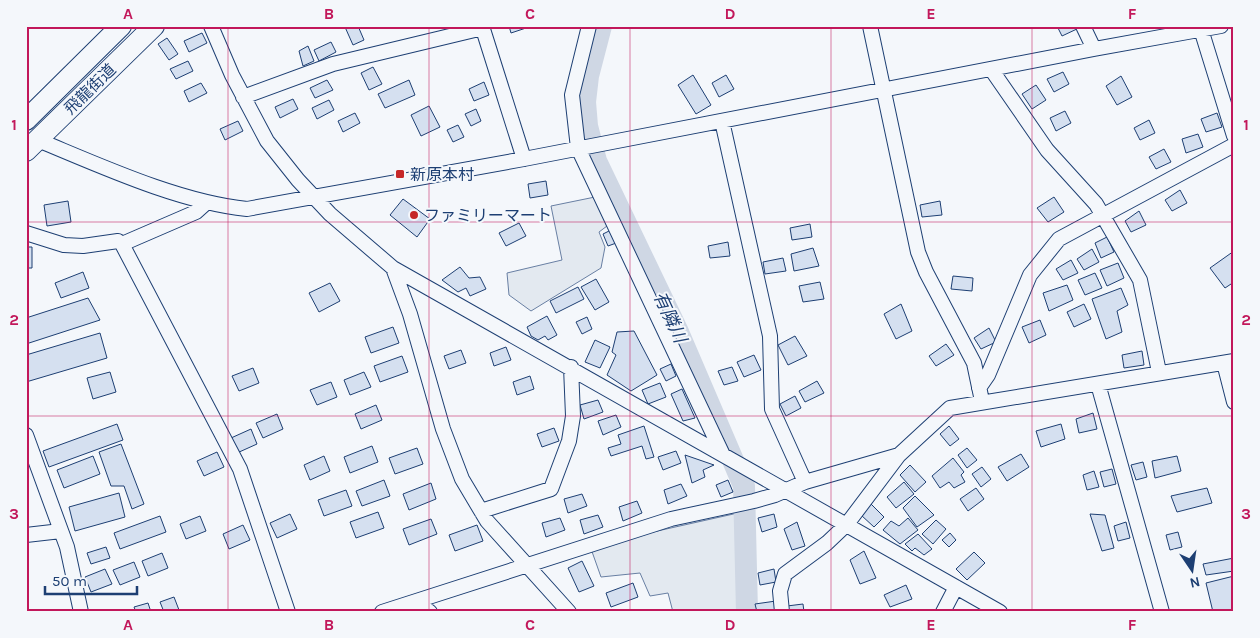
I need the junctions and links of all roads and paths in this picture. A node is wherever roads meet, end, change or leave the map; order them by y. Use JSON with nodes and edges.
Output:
{"nodes":[{"id":1,"x":121,"y":26,"type":"edge"},
{"id":2,"x":154,"y":26,"type":"edge"},
{"id":3,"x":211,"y":26,"type":"edge"},
{"id":4,"x":589,"y":26,"type":"edge"},
{"id":5,"x":870,"y":26,"type":"edge"},
{"id":6,"x":1083,"y":26,"type":"edge"},
{"id":7,"x":1221,"y":26,"type":"edge"},
{"id":8,"x":482,"y":27,"type":"edge"},
{"id":9,"x":1200,"y":28,"type":"edge"},
{"id":10,"x":1094,"y":49,"type":"junction"},
{"id":11,"x":991,"y":69,"type":"junction"},
{"id":12,"x":882,"y":90,"type":"junction"},
{"id":13,"x":243,"y":97,"type":"junction"},
{"id":14,"x":26,"y":120,"type":"edge"},
{"id":15,"x":722,"y":121,"type":"junction"},
{"id":16,"x":1234,"y":136,"type":"edge"},
{"id":17,"x":1234,"y":145,"type":"edge"},
{"id":18,"x":32,"y":146,"type":"edge"},
{"id":19,"x":580,"y":148,"type":"junction"},
{"id":20,"x":524,"y":159,"type":"junction"},
{"id":21,"x":314,"y":198,"type":"junction"},
{"id":22,"x":206,"y":203,"type":"junction"},
{"id":23,"x":1103,"y":216,"type":"junction"},
{"id":24,"x":26,"y":233,"type":"edge"},
{"id":25,"x":122,"y":244,"type":"junction"},
{"id":26,"x":393,"y":268,"type":"junction"},
{"id":27,"x":1229,"y":362,"type":"edge"},
{"id":28,"x":571,"y":368,"type":"junction"},
{"id":29,"x":1159,"y":372,"type":"junction"},
{"id":30,"x":1098,"y":384,"type":"junction"},
{"id":31,"x":980,"y":394,"type":"junction"},
{"id":32,"x":1234,"y":402,"type":"edge"},
{"id":33,"x":26,"y":435,"type":"edge"},
{"id":34,"x":899,"y":455,"type":"junction"},
{"id":35,"x":726,"y":458,"type":"junction"},
{"id":36,"x":805,"y":482,"type":"junction"},
{"id":37,"x":784,"y":489,"type":"junction"},
{"id":38,"x":482,"y":512,"type":"junction"},
{"id":39,"x":847,"y":524,"type":"junction"},
{"id":40,"x":61,"y":531,"type":"junction"},
{"id":41,"x":26,"y":535,"type":"edge"},
{"id":42,"x":525,"y":564,"type":"junction"},
{"id":43,"x":956,"y":587,"type":"junction"},
{"id":44,"x":417,"y":602,"type":"junction"},
{"id":45,"x":403,"y":609,"type":"edge"},
{"id":46,"x":81,"y":612,"type":"edge"},
{"id":47,"x":288,"y":612,"type":"edge"},
{"id":48,"x":382,"y":612,"type":"edge"},
{"id":49,"x":430,"y":612,"type":"edge"},
{"id":50,"x":569,"y":612,"type":"edge"},
{"id":51,"x":782,"y":612,"type":"edge"},
{"id":52,"x":942,"y":612,"type":"edge"},
{"id":53,"x":1000,"y":612,"type":"edge"},
{"id":54,"x":1162,"y":612,"type":"edge"}],
"edges":[{"from":1,"to":14,"type":"highway","name":"飛龍街道"},
{"from":2,"to":18,"type":"highway","name":"飛龍街道"},
{"from":3,"to":13,"type":"street"},
{"from":4,"to":19,"type":"street"},
{"from":5,"to":12,"type":"street"},
{"from":6,"to":10,"type":"street"},
{"from":7,"to":9,"type":"street"},
{"from":8,"to":13,"type":"street"},
{"from":8,"to":20,"type":"street"},
{"from":9,"to":10,"type":"street"},
{"from":9,"to":16,"type":"street"},
{"from":10,"to":11,"type":"street"},
{"from":11,"to":12,"type":"street"},
{"from":11,"to":23,"type":"street"},
{"from":12,"to":15,"type":"street"},
{"from":12,"to":31,"type":"street"},
{"from":13,"to":21,"type":"street"},
{"from":15,"to":19,"type":"street"},
{"from":15,"to":36,"type":"street"},
{"from":17,"to":23,"type":"street"},
{"from":18,"to":22,"type":"street"},
{"from":19,"to":20,"type":"street"},
{"from":19,"to":35,"type":"street"},
{"from":20,"to":21,"type":"street"},
{"from":21,"to":22,"type":"street"},
{"from":21,"to":26,"type":"street"},
{"from":22,"to":25,"type":"street"},
{"from":23,"to":29,"type":"street"},
{"from":23,"to":31,"type":"street"},
{"from":24,"to":25,"type":"street"},
{"from":25,"to":47,"type":"street"},
{"from":26,"to":28,"type":"street"},
{"from":26,"to":38,"type":"street"},
{"from":27,"to":29,"type":"street"},
{"from":27,"to":32,"type":"street"},
{"from":28,"to":35,"type":"street"},
{"from":28,"to":38,"type":"street"},
{"from":29,"to":30,"type":"street"},
{"from":30,"to":31,"type":"street"},
{"from":30,"to":54,"type":"street"},
{"from":31,"to":34,"type":"street"},
{"from":33,"to":40,"type":"street"},
{"from":34,"to":36,"type":"street"},
{"from":34,"to":39,"type":"street"},
{"from":35,"to":37,"type":"street"},
{"from":36,"to":37,"type":"street"},
{"from":37,"to":39,"type":"street"},
{"from":37,"to":42,"type":"street"},
{"from":38,"to":42,"type":"street"},
{"from":39,"to":43,"type":"street"},
{"from":39,"to":51,"type":"street"},
{"from":40,"to":41,"type":"street"},
{"from":40,"to":46,"type":"street"},
{"from":42,"to":44,"type":"street"},
{"from":42,"to":50,"type":"street"},
{"from":43,"to":52,"type":"street"},
{"from":43,"to":53,"type":"street"},
{"from":44,"to":45,"type":"street"},
{"from":44,"to":49,"type":"street"},
{"from":45,"to":48,"type":"street"}]}
